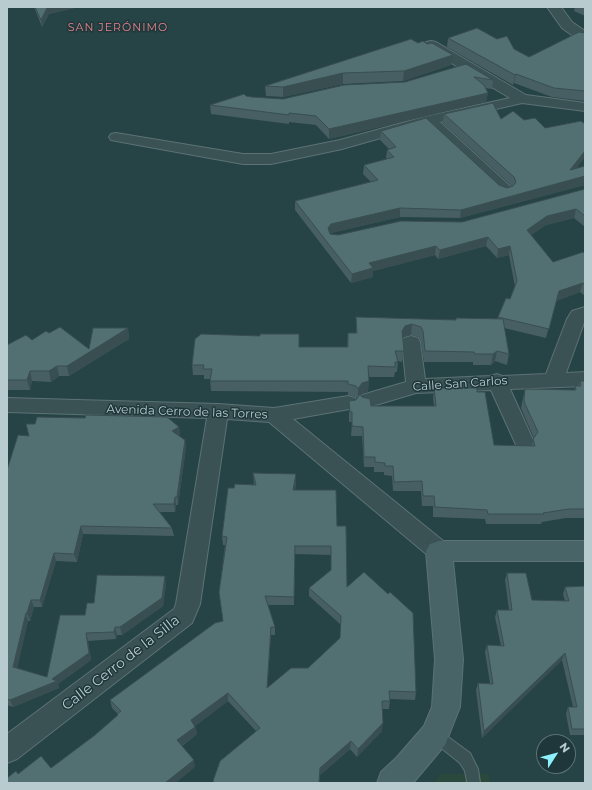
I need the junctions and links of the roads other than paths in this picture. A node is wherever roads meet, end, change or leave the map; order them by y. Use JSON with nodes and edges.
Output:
{"nodes":[{"id":1,"x":554,"y":7,"type":"edge"},
{"id":2,"x":585,"y":38,"type":"edge"},
{"id":3,"x":430,"y":45,"type":"edge"},
{"id":4,"x":466,"y":66,"type":"junction"},
{"id":5,"x":452,"y":70,"type":"edge"},
{"id":6,"x":522,"y":99,"type":"junction"},
{"id":7,"x":585,"y":107,"type":"edge"},
{"id":8,"x":429,"y":120,"type":"junction"},
{"id":9,"x":116,"y":137,"type":"dead end"},
{"id":10,"x":505,"y":190,"type":"edge"},
{"id":11,"x":585,"y":313,"type":"edge"},
{"id":12,"x":410,"y":342,"type":"dead end"},
{"id":13,"x":554,"y":379,"type":"junction"},
{"id":14,"x":585,"y":379,"type":"edge"},
{"id":15,"x":497,"y":381,"type":"junction"},
{"id":16,"x":416,"y":386,"type":"junction"},
{"id":17,"x":369,"y":400,"type":"edge"},
{"id":18,"x":348,"y":403,"type":"edge"},
{"id":19,"x":7,"y":406,"type":"edge"},
{"id":20,"x":218,"y":411,"type":"junction"},
{"id":21,"x":274,"y":415,"type":"junction"},
{"id":22,"x":524,"y":442,"type":"dead end"},
{"id":23,"x":439,"y":551,"type":"junction"},
{"id":24,"x":585,"y":551,"type":"edge"},
{"id":25,"x":435,"y":734,"type":"junction"},
{"id":26,"x":7,"y":750,"type":"edge"},
{"id":27,"x":392,"y":783,"type":"edge"},
{"id":28,"x":473,"y":783,"type":"edge"}],
"edges":[{"from":1,"to":2,"type":"street"},
{"from":3,"to":4,"type":"street"},
{"from":4,"to":5,"type":"street"},
{"from":4,"to":6,"type":"street"},
{"from":6,"to":7,"type":"street"},
{"from":6,"to":8,"type":"street"},
{"from":8,"to":9,"type":"street"},
{"from":8,"to":10,"type":"street"},
{"from":11,"to":13,"type":"street"},
{"from":12,"to":16,"type":"street"},
{"from":13,"to":14,"type":"street","name":"Calle San Carlos"},
{"from":13,"to":15,"type":"street","name":"Calle San Carlos"},
{"from":15,"to":16,"type":"street","name":"Calle San Carlos"},
{"from":15,"to":22,"type":"street"},
{"from":16,"to":17,"type":"street","name":"Calle San Carlos"},
{"from":18,"to":21,"type":"street"},
{"from":19,"to":20,"type":"street","name":"Avenida Cerro de las Torres"},
{"from":20,"to":21,"type":"street","name":"Avenida Cerro de las Torres"},
{"from":20,"to":26,"type":"street","name":"Calle Cerro de la Silla"},
{"from":21,"to":23,"type":"street","name":"Avenida Cerro de las Torres"},
{"from":23,"to":24,"type":"main road"},
{"from":23,"to":25,"type":"main road"},
{"from":25,"to":27,"type":"main road"},
{"from":25,"to":28,"type":"lane"}]}
